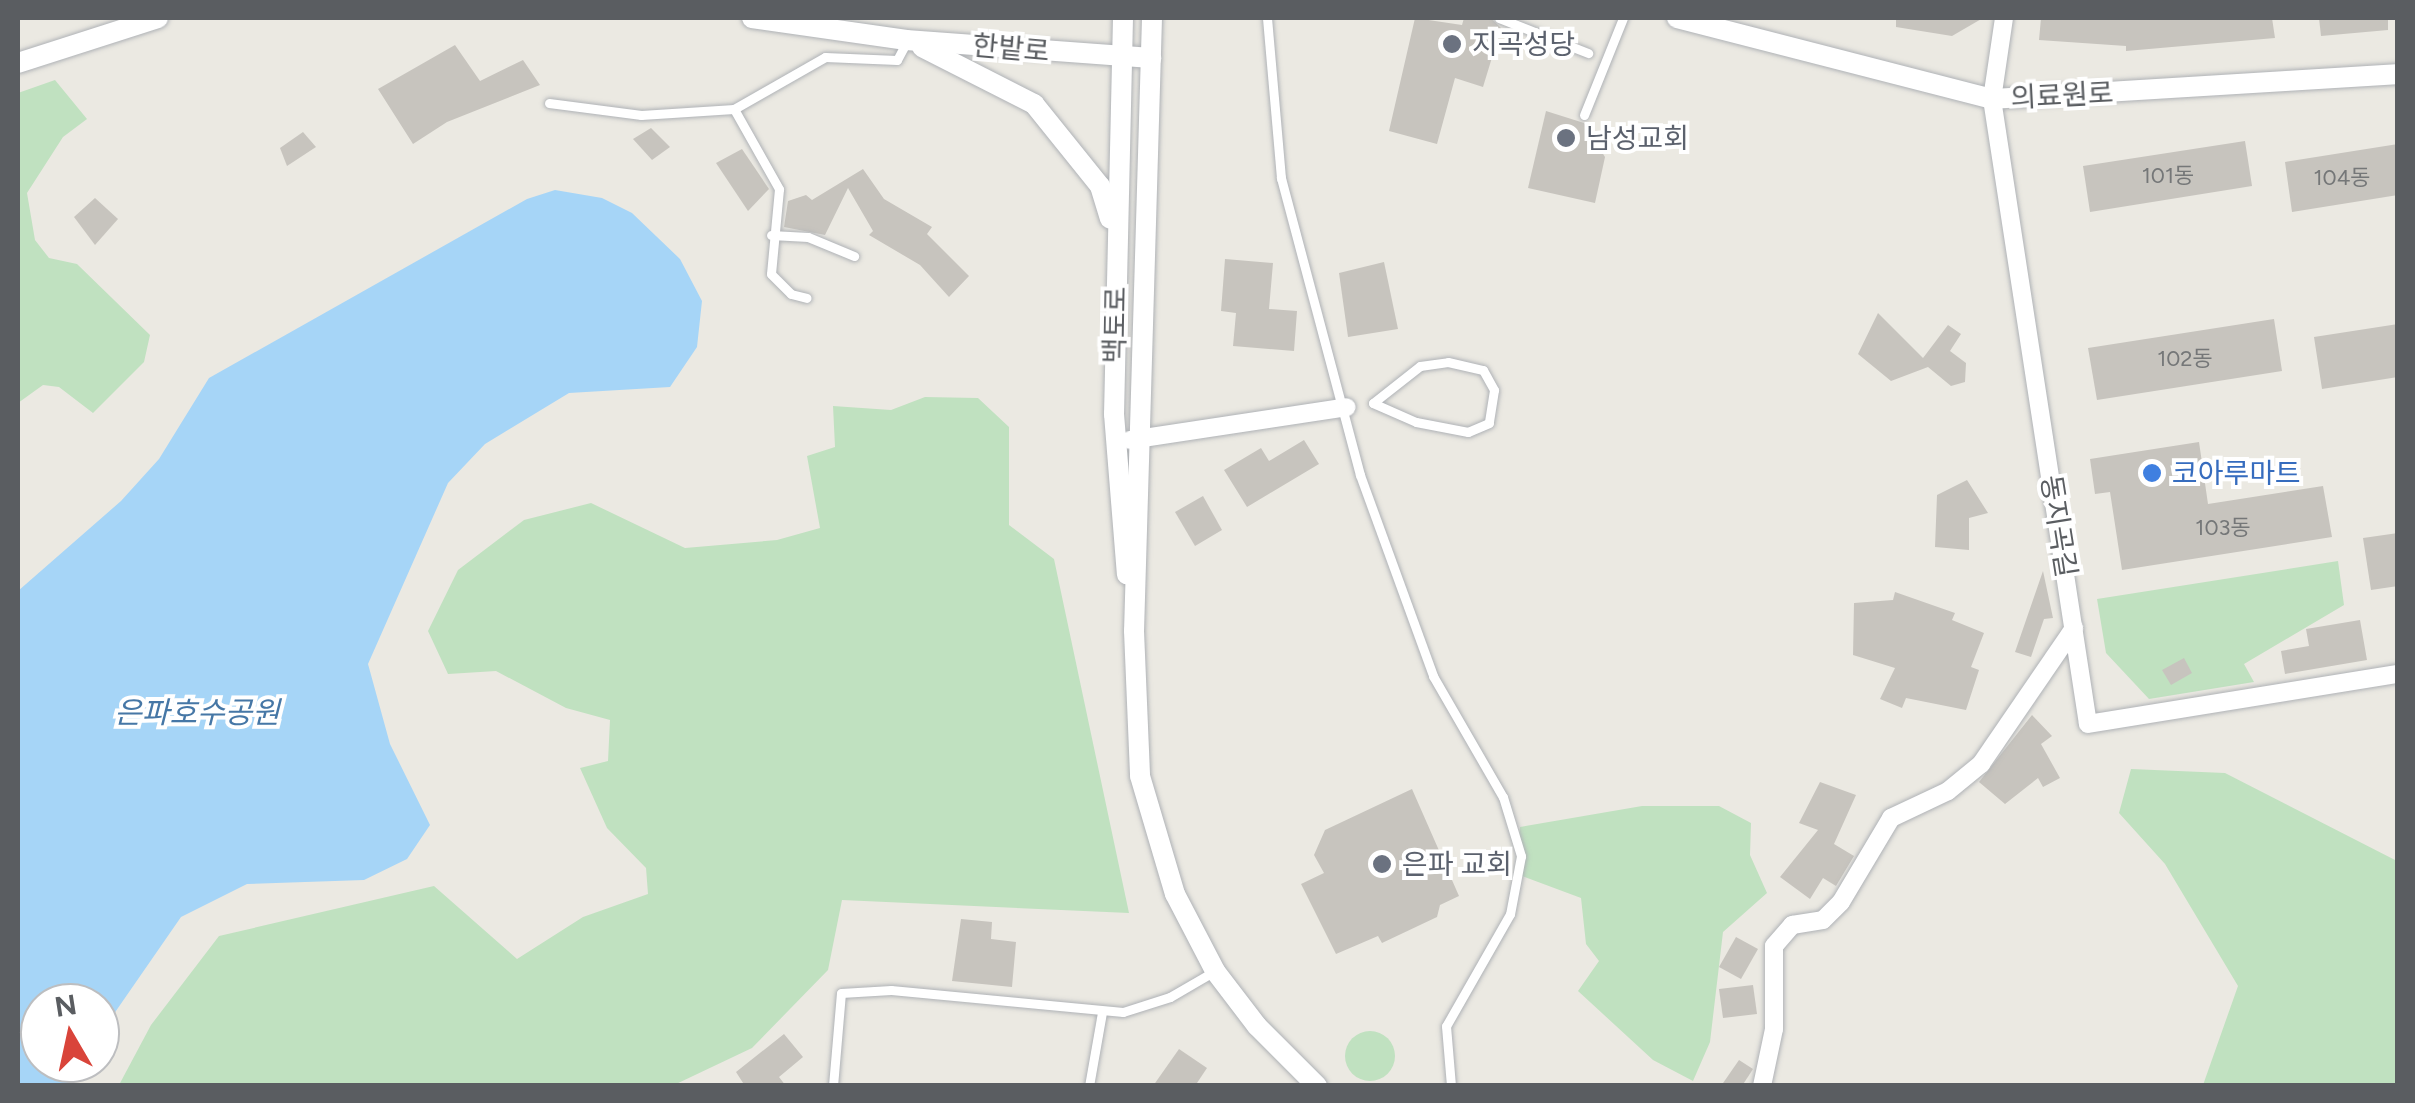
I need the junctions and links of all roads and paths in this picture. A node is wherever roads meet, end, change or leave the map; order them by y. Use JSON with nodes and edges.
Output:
{"nodes":[{"id":1,"x":158,"y":18,"type":"edge"},
{"id":2,"x":752,"y":18,"type":"edge"},
{"id":3,"x":1123,"y":18,"type":"edge"},
{"id":4,"x":1152,"y":18,"type":"edge"},
{"id":5,"x":1267,"y":18,"type":"edge"},
{"id":6,"x":1499,"y":18,"type":"edge"},
{"id":7,"x":1622,"y":18,"type":"edge"},
{"id":8,"x":1677,"y":18,"type":"edge"},
{"id":9,"x":2004,"y":18,"type":"edge"},
{"id":10,"x":906,"y":40,"type":"junction"},
{"id":11,"x":1588,"y":53,"type":"dead end"},
{"id":12,"x":1121,"y":56,"type":"junction"},
{"id":13,"x":1151,"y":58,"type":"junction"},
{"id":14,"x":18,"y":63,"type":"edge"},
{"id":15,"x":2398,"y":74,"type":"edge"},
{"id":16,"x":1992,"y":99,"type":"junction"},
{"id":17,"x":549,"y":103,"type":"dead end"},
{"id":18,"x":734,"y":109,"type":"junction"},
{"id":19,"x":1584,"y":115,"type":"dead end"},
{"id":20,"x":771,"y":234,"type":"junction"},
{"id":21,"x":854,"y":256,"type":"dead end"},
{"id":22,"x":1116,"y":257,"type":"junction"},
{"id":23,"x":807,"y":298,"type":"dead end"},
{"id":24,"x":1373,"y":403,"type":"joint"},
{"id":25,"x":1347,"y":407,"type":"junction"},
{"id":26,"x":1115,"y":440,"type":"junction"},
{"id":27,"x":1140,"y":440,"type":"junction"},
{"id":28,"x":2074,"y":628,"type":"junction"},
{"id":29,"x":1134,"y":631,"type":"junction"},
{"id":30,"x":2398,"y":674,"type":"edge"},
{"id":31,"x":1215,"y":971,"type":"junction"},
{"id":32,"x":1102,"y":1012,"type":"junction"},
{"id":33,"x":832,"y":1086,"type":"edge"},
{"id":34,"x":1089,"y":1086,"type":"edge"},
{"id":35,"x":1318,"y":1086,"type":"edge"},
{"id":36,"x":1451,"y":1086,"type":"edge"},
{"id":37,"x":1762,"y":1086,"type":"edge"}],
"edges":[{"from":1,"to":14,"type":"street"},
{"from":2,"to":10,"type":"street","name":"한밭로"},
{"from":3,"to":12,"type":"street","name":"백토로"},
{"from":4,"to":13,"type":"street","name":"백토로"},
{"from":5,"to":25,"type":"lane"},
{"from":6,"to":11,"type":"lane"},
{"from":7,"to":19,"type":"lane"},
{"from":8,"to":16,"type":"street","name":"의료원로"},
{"from":9,"to":16,"type":"street","name":"동지곡길"},
{"from":10,"to":12,"type":"street","name":"한밭로"},
{"from":10,"to":18,"type":"lane"},
{"from":10,"to":22,"type":"street"},
{"from":12,"to":13,"type":"street","name":"한밭로"},
{"from":12,"to":22,"type":"street","name":"백토로"},
{"from":13,"to":27,"type":"street","name":"백토로"},
{"from":15,"to":16,"type":"street","name":"의료원로"},
{"from":16,"to":28,"type":"street","name":"동지곡길"},
{"from":17,"to":18,"type":"lane"},
{"from":18,"to":20,"type":"lane"},
{"from":20,"to":21,"type":"lane"},
{"from":20,"to":23,"type":"lane"},
{"from":22,"to":26,"type":"street","name":"백토로"},
{"from":24,"to":24,"type":"lane"},
{"from":25,"to":27,"type":"street"},
{"from":25,"to":36,"type":"lane"},
{"from":26,"to":27,"type":"street"},
{"from":26,"to":29,"type":"street","name":"백토로"},
{"from":27,"to":29,"type":"street","name":"백토로"},
{"from":28,"to":30,"type":"street","name":"동지곡길"},
{"from":28,"to":37,"type":"street"},
{"from":29,"to":31,"type":"street","name":"백토로"},
{"from":31,"to":32,"type":"lane"},
{"from":31,"to":35,"type":"street","name":"백토로"},
{"from":32,"to":33,"type":"lane"},
{"from":32,"to":34,"type":"lane"}]}
